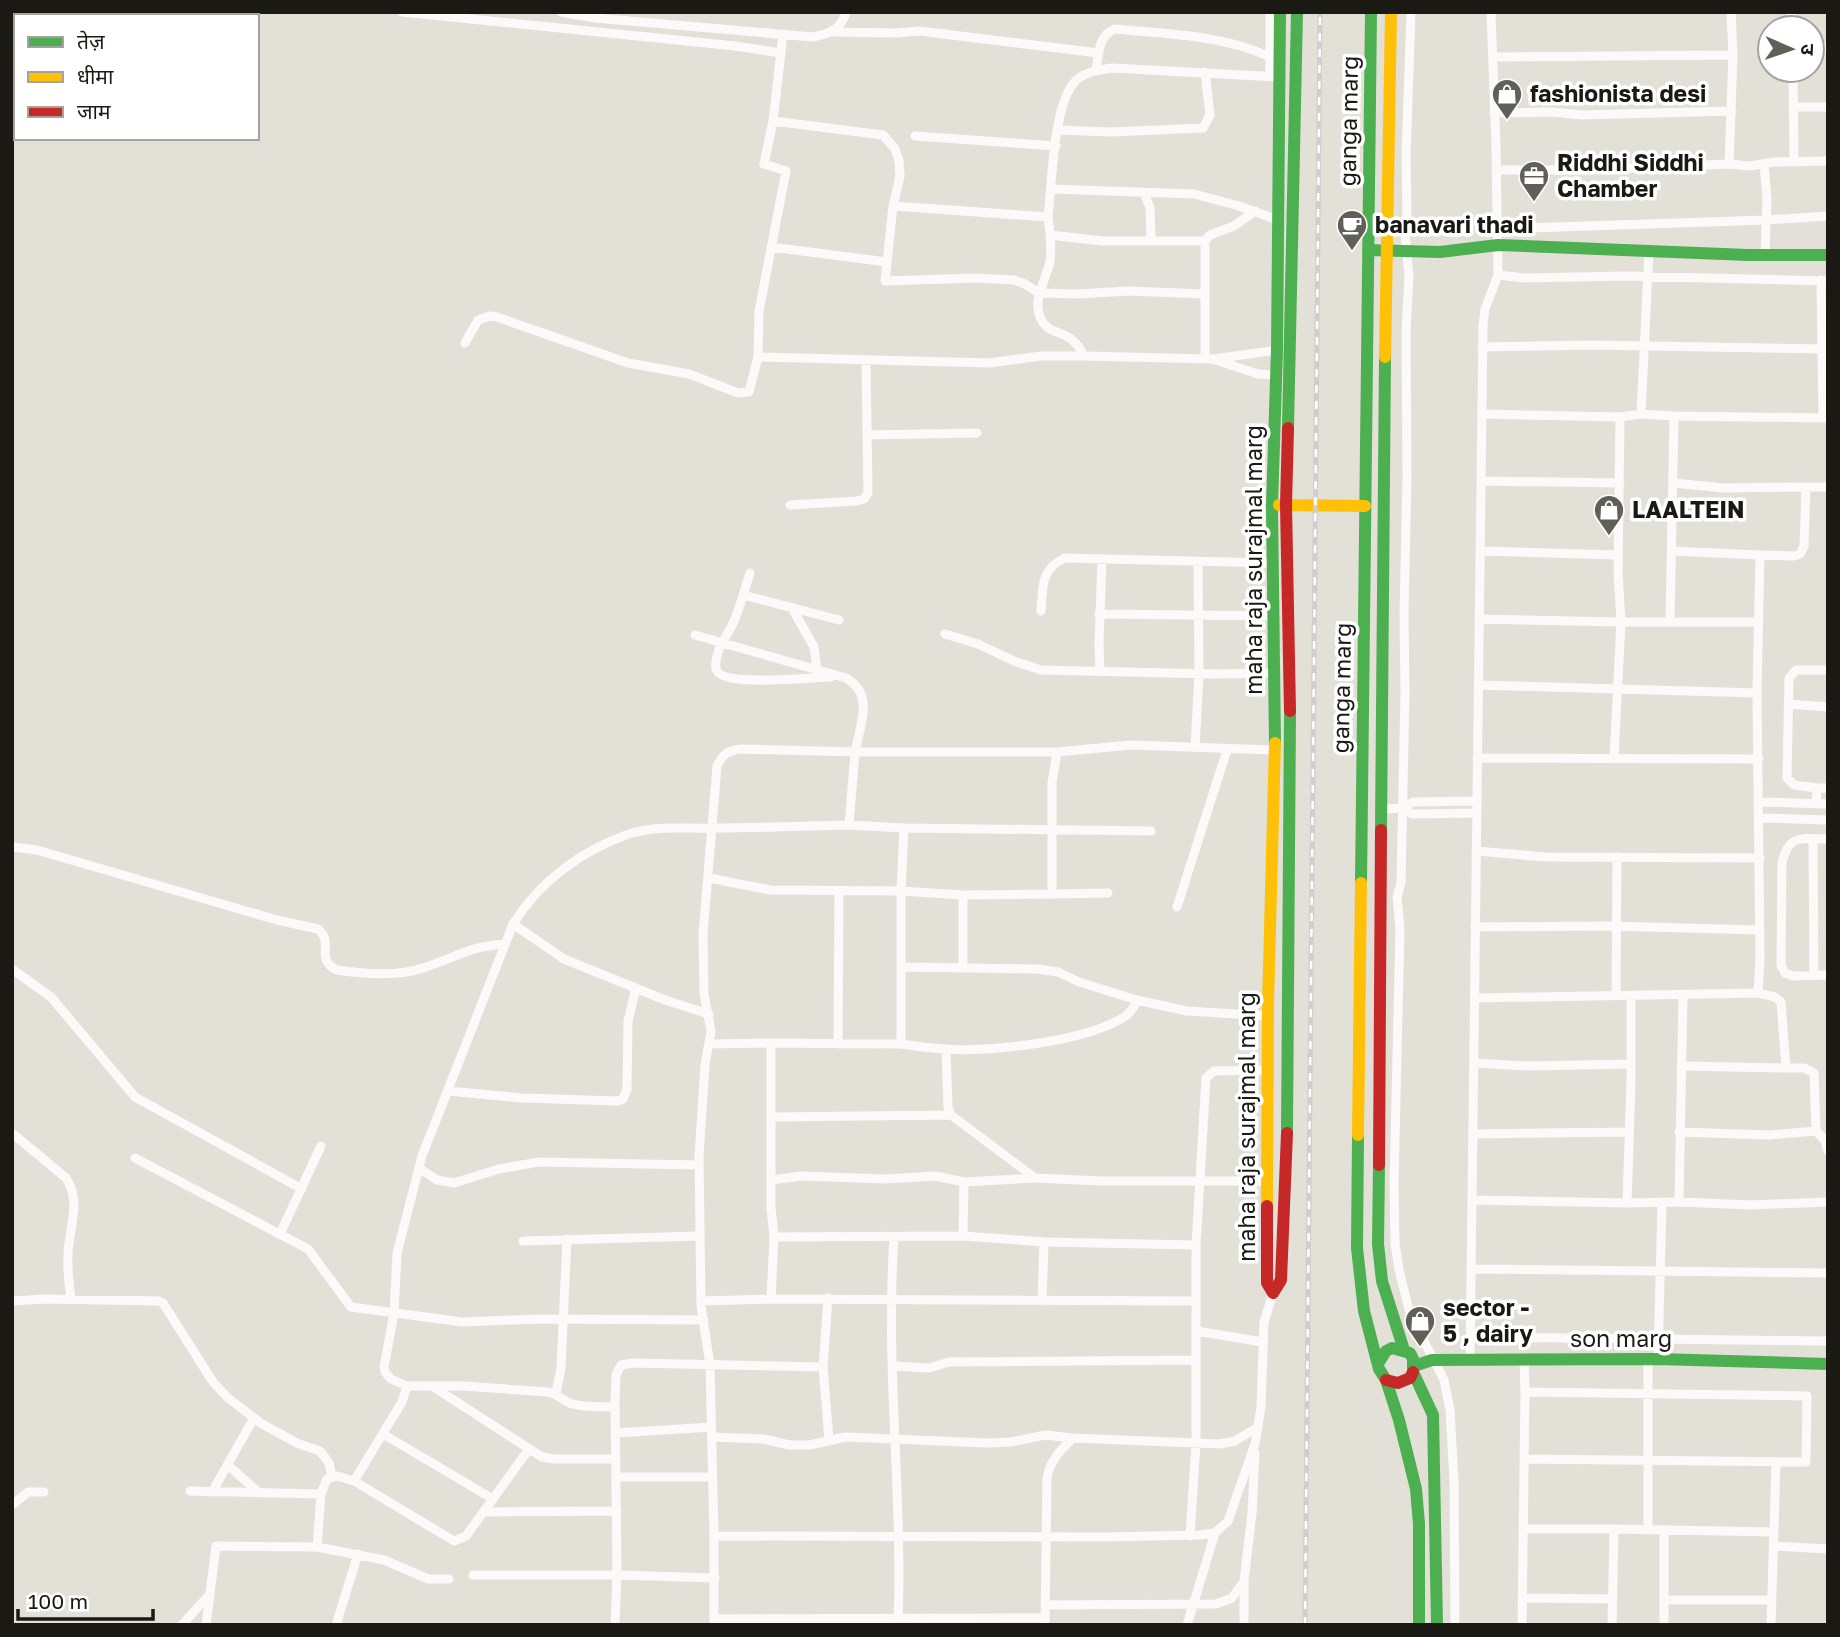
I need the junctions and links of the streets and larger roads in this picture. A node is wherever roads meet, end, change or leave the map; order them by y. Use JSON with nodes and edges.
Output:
{"nodes":[{"id":1,"x":402,"y":12,"type":"edge"},
{"id":2,"x":561,"y":12,"type":"edge"},
{"id":3,"x":846,"y":12,"type":"edge"},
{"id":4,"x":1270,"y":12,"type":"edge"},
{"id":5,"x":1280,"y":12,"type":"edge"},
{"id":6,"x":1297,"y":12,"type":"edge"},
{"id":7,"x":1371,"y":12,"type":"edge"},
{"id":8,"x":1391,"y":12,"type":"edge"},
{"id":9,"x":1411,"y":12,"type":"edge"},
{"id":10,"x":1491,"y":12,"type":"edge"},
{"id":11,"x":1731,"y":12,"type":"edge"},
{"id":12,"x":596,"y":15,"type":"edge"},
{"id":13,"x":832,"y":32,"type":"junction"},
{"id":14,"x":783,"y":34,"type":"junction"},
{"id":15,"x":780,"y":53,"type":"junction"},
{"id":16,"x":1099,"y":53,"type":"junction"},
{"id":17,"x":1732,"y":55,"type":"junction"},
{"id":18,"x":1270,"y":57,"type":"junction"},
{"id":19,"x":1493,"y":57,"type":"junction"},
{"id":20,"x":1096,"y":70,"type":"junction"},
{"id":21,"x":1205,"y":72,"type":"junction"},
{"id":22,"x":1274,"y":76,"type":"junction"},
{"id":23,"x":1296,"y":77,"type":"junction"},
{"id":24,"x":1793,"y":84,"type":"edge"},
{"id":25,"x":1794,"y":107,"type":"junction"},
{"id":26,"x":1828,"y":107,"type":"edge"},
{"id":27,"x":1732,"y":111,"type":"junction"},
{"id":28,"x":1494,"y":113,"type":"junction"},
{"id":29,"x":773,"y":121,"type":"junction"},
{"id":30,"x":1058,"y":130,"type":"junction"},
{"id":31,"x":915,"y":136,"type":"dead end"},
{"id":32,"x":1056,"y":146,"type":"junction"},
{"id":33,"x":1828,"y":161,"type":"edge"},
{"id":34,"x":1794,"y":162,"type":"junction"},
{"id":35,"x":1729,"y":164,"type":"junction"},
{"id":36,"x":1764,"y":164,"type":"junction"},
{"id":37,"x":1496,"y":170,"type":"junction"},
{"id":38,"x":1051,"y":189,"type":"junction"},
{"id":39,"x":1144,"y":192,"type":"junction"},
{"id":40,"x":894,"y":206,"type":"junction"},
{"id":41,"x":1255,"y":211,"type":"junction"},
{"id":42,"x":1828,"y":216,"type":"edge"},
{"id":43,"x":1048,"y":217,"type":"junction"},
{"id":44,"x":1278,"y":220,"type":"junction"},
{"id":45,"x":1766,"y":220,"type":"junction"},
{"id":46,"x":1498,"y":229,"type":"junction"},
{"id":47,"x":1050,"y":236,"type":"junction"},
{"id":48,"x":1151,"y":240,"type":"junction"},
{"id":49,"x":1205,"y":241,"type":"junction"},
{"id":50,"x":1498,"y":245,"type":"junction"},
{"id":51,"x":771,"y":247,"type":"junction"},
{"id":52,"x":1368,"y":250,"type":"junction"},
{"id":53,"x":1388,"y":250,"type":"junction"},
{"id":54,"x":1649,"y":250,"type":"junction"},
{"id":55,"x":1406,"y":252,"type":"junction"},
{"id":56,"x":1765,"y":255,"type":"junction"},
{"id":57,"x":1828,"y":255,"type":"edge"},
{"id":58,"x":887,"y":262,"type":"junction"},
{"id":59,"x":1497,"y":275,"type":"junction"},
{"id":60,"x":1647,"y":277,"type":"junction"},
{"id":61,"x":1825,"y":280,"type":"edge"},
{"id":62,"x":1039,"y":293,"type":"junction"},
{"id":63,"x":1204,"y":294,"type":"junction"},
{"id":64,"x":465,"y":343,"type":"dead end"},
{"id":65,"x":1482,"y":346,"type":"junction"},
{"id":66,"x":1645,"y":347,"type":"junction"},
{"id":67,"x":1825,"y":349,"type":"edge"},
{"id":68,"x":1277,"y":350,"type":"junction"},
{"id":69,"x":1084,"y":356,"type":"junction"},
{"id":70,"x":758,"y":357,"type":"junction"},
{"id":71,"x":1209,"y":359,"type":"junction"},
{"id":72,"x":866,"y":360,"type":"junction"},
{"id":73,"x":1276,"y":375,"type":"junction"},
{"id":74,"x":1482,"y":414,"type":"junction"},
{"id":75,"x":1641,"y":414,"type":"junction"},
{"id":76,"x":1674,"y":416,"type":"junction"},
{"id":77,"x":1620,"y":417,"type":"junction"},
{"id":78,"x":1825,"y":418,"type":"edge"},
{"id":79,"x":976,"y":433,"type":"dead end"},
{"id":80,"x":867,"y":435,"type":"junction"},
{"id":81,"x":1481,"y":481,"type":"junction"},
{"id":82,"x":1620,"y":483,"type":"junction"},
{"id":83,"x":1672,"y":483,"type":"junction"},
{"id":84,"x":1828,"y":487,"type":"edge"},
{"id":85,"x":1806,"y":488,"type":"junction"},
{"id":86,"x":790,"y":505,"type":"dead end"},
{"id":87,"x":1272,"y":505,"type":"junction"},
{"id":88,"x":1286,"y":505,"type":"junction"},
{"id":89,"x":1365,"y":506,"type":"junction"},
{"id":90,"x":1480,"y":551,"type":"junction"},
{"id":91,"x":1671,"y":551,"type":"junction"},
{"id":92,"x":1618,"y":555,"type":"junction"},
{"id":93,"x":1760,"y":555,"type":"junction"},
{"id":94,"x":1102,"y":559,"type":"junction"},
{"id":95,"x":1198,"y":561,"type":"junction"},
{"id":96,"x":1272,"y":563,"type":"junction"},
{"id":97,"x":750,"y":573,"type":"dead end"},
{"id":98,"x":743,"y":595,"type":"junction"},
{"id":99,"x":792,"y":608,"type":"junction"},
{"id":100,"x":1041,"y":611,"type":"dead end"},
{"id":101,"x":1099,"y":614,"type":"junction"},
{"id":102,"x":1198,"y":615,"type":"junction"},
{"id":103,"x":1273,"y":616,"type":"junction"},
{"id":104,"x":1479,"y":619,"type":"junction"},
{"id":105,"x":839,"y":620,"type":"dead end"},
{"id":106,"x":1621,"y":622,"type":"junction"},
{"id":107,"x":1670,"y":622,"type":"junction"},
{"id":108,"x":1759,"y":622,"type":"junction"},
{"id":109,"x":946,"y":634,"type":"dead end"},
{"id":110,"x":695,"y":635,"type":"dead end"},
{"id":111,"x":722,"y":643,"type":"junction"},
{"id":112,"x":817,"y":670,"type":"junction"},
{"id":113,"x":1828,"y":670,"type":"edge"},
{"id":114,"x":1100,"y":672,"type":"junction"},
{"id":115,"x":1274,"y":673,"type":"junction"},
{"id":116,"x":1199,"y":674,"type":"junction"},
{"id":117,"x":839,"y":676,"type":"junction"},
{"id":118,"x":1478,"y":685,"type":"junction"},
{"id":119,"x":1619,"y":689,"type":"junction"},
{"id":120,"x":1757,"y":693,"type":"junction"},
{"id":121,"x":1788,"y":704,"type":"junction"},
{"id":122,"x":1828,"y":706,"type":"edge"},
{"id":123,"x":1195,"y":747,"type":"junction"},
{"id":124,"x":1227,"y":750,"type":"junction"},
{"id":125,"x":1275,"y":750,"type":"junction"},
{"id":126,"x":1291,"y":750,"type":"junction"},
{"id":127,"x":855,"y":752,"type":"junction"},
{"id":128,"x":1057,"y":752,"type":"junction"},
{"id":129,"x":1477,"y":758,"type":"junction"},
{"id":130,"x":1614,"y":758,"type":"junction"},
{"id":131,"x":1759,"y":759,"type":"junction"},
{"id":132,"x":1817,"y":788,"type":"junction"},
{"id":133,"x":1828,"y":788,"type":"edge"},
{"id":134,"x":1477,"y":801,"type":"junction"},
{"id":135,"x":1760,"y":802,"type":"junction"},
{"id":136,"x":1816,"y":804,"type":"junction"},
{"id":137,"x":1828,"y":804,"type":"edge"},
{"id":138,"x":1403,"y":808,"type":"junction"},
{"id":139,"x":1383,"y":809,"type":"junction"},
{"id":140,"x":1477,"y":813,"type":"junction"},
{"id":141,"x":1759,"y":818,"type":"junction"},
{"id":142,"x":1828,"y":820,"type":"edge"},
{"id":143,"x":849,"y":825,"type":"junction"},
{"id":144,"x":714,"y":828,"type":"junction"},
{"id":145,"x":904,"y":828,"type":"junction"},
{"id":146,"x":1052,"y":829,"type":"junction"},
{"id":147,"x":1151,"y":831,"type":"dead end"},
{"id":148,"x":1813,"y":839,"type":"junction"},
{"id":149,"x":1828,"y":839,"type":"edge"},
{"id":150,"x":12,"y":846,"type":"edge"},
{"id":151,"x":1476,"y":851,"type":"junction"},
{"id":152,"x":1618,"y":857,"type":"junction"},
{"id":153,"x":1760,"y":858,"type":"junction"},
{"id":154,"x":709,"y":878,"type":"junction"},
{"id":155,"x":839,"y":891,"type":"junction"},
{"id":156,"x":901,"y":891,"type":"junction"},
{"id":157,"x":1108,"y":893,"type":"dead end"},
{"id":158,"x":1052,"y":894,"type":"junction"},
{"id":159,"x":963,"y":895,"type":"junction"},
{"id":160,"x":1177,"y":907,"type":"dead end"},
{"id":161,"x":513,"y":924,"type":"junction"},
{"id":162,"x":1475,"y":927,"type":"junction"},
{"id":163,"x":1617,"y":927,"type":"junction"},
{"id":164,"x":1760,"y":930,"type":"junction"},
{"id":165,"x":505,"y":944,"type":"junction"},
{"id":166,"x":901,"y":967,"type":"junction"},
{"id":167,"x":963,"y":967,"type":"junction"},
{"id":168,"x":12,"y":969,"type":"edge"},
{"id":169,"x":1828,"y":975,"type":"edge"},
{"id":170,"x":1814,"y":976,"type":"junction"},
{"id":171,"x":636,"y":988,"type":"junction"},
{"id":172,"x":1758,"y":993,"type":"junction"},
{"id":173,"x":1683,"y":995,"type":"junction"},
{"id":174,"x":1616,"y":996,"type":"junction"},
{"id":175,"x":1631,"y":996,"type":"junction"},
{"id":176,"x":1475,"y":999,"type":"junction"},
{"id":177,"x":1137,"y":1000,"type":"junction"},
{"id":178,"x":709,"y":1014,"type":"junction"},
{"id":179,"x":1289,"y":1014,"type":"junction"},
{"id":180,"x":1268,"y":1016,"type":"junction"},
{"id":181,"x":771,"y":1043,"type":"junction"},
{"id":182,"x":709,"y":1044,"type":"junction"},
{"id":183,"x":838,"y":1044,"type":"junction"},
{"id":184,"x":901,"y":1044,"type":"junction"},
{"id":185,"x":946,"y":1049,"type":"junction"},
{"id":186,"x":1474,"y":1063,"type":"junction"},
{"id":187,"x":1631,"y":1064,"type":"junction"},
{"id":188,"x":1681,"y":1066,"type":"junction"},
{"id":189,"x":1786,"y":1068,"type":"junction"},
{"id":190,"x":1268,"y":1070,"type":"junction"},
{"id":191,"x":448,"y":1091,"type":"junction"},
{"id":192,"x":951,"y":1115,"type":"junction"},
{"id":193,"x":772,"y":1116,"type":"junction"},
{"id":194,"x":1816,"y":1131,"type":"junction"},
{"id":195,"x":1629,"y":1132,"type":"junction"},
{"id":196,"x":1679,"y":1132,"type":"junction"},
{"id":197,"x":12,"y":1133,"type":"edge"},
{"id":198,"x":1473,"y":1134,"type":"junction"},
{"id":199,"x":321,"y":1146,"type":"dead end"},
{"id":200,"x":1828,"y":1152,"type":"edge"},
{"id":201,"x":135,"y":1158,"type":"dead end"},
{"id":202,"x":699,"y":1165,"type":"junction"},
{"id":203,"x":419,"y":1168,"type":"junction"},
{"id":204,"x":1035,"y":1178,"type":"junction"},
{"id":205,"x":771,"y":1180,"type":"junction"},
{"id":206,"x":1266,"y":1181,"type":"junction"},
{"id":207,"x":964,"y":1182,"type":"junction"},
{"id":208,"x":1199,"y":1182,"type":"junction"},
{"id":209,"x":1287,"y":1182,"type":"junction"},
{"id":210,"x":302,"y":1189,"type":"junction"},
{"id":211,"x":1472,"y":1200,"type":"junction"},
{"id":212,"x":1679,"y":1202,"type":"junction"},
{"id":213,"x":1828,"y":1202,"type":"edge"},
{"id":214,"x":1627,"y":1203,"type":"junction"},
{"id":215,"x":1662,"y":1203,"type":"junction"},
{"id":216,"x":280,"y":1234,"type":"junction"},
{"id":217,"x":700,"y":1236,"type":"junction"},
{"id":218,"x":963,"y":1236,"type":"junction"},
{"id":219,"x":774,"y":1237,"type":"junction"},
{"id":220,"x":894,"y":1237,"type":"junction"},
{"id":221,"x":567,"y":1239,"type":"junction"},
{"id":222,"x":523,"y":1241,"type":"dead end"},
{"id":223,"x":1044,"y":1242,"type":"junction"},
{"id":224,"x":1196,"y":1245,"type":"junction"},
{"id":225,"x":1471,"y":1269,"type":"junction"},
{"id":226,"x":1661,"y":1273,"type":"junction"},
{"id":227,"x":1828,"y":1273,"type":"edge"},
{"id":228,"x":1273,"y":1293,"type":"junction"},
{"id":229,"x":828,"y":1298,"type":"junction"},
{"id":230,"x":71,"y":1299,"type":"junction"},
{"id":231,"x":771,"y":1299,"type":"junction"},
{"id":232,"x":890,"y":1300,"type":"junction"},
{"id":233,"x":12,"y":1301,"type":"edge"},
{"id":234,"x":701,"y":1301,"type":"junction"},
{"id":235,"x":1042,"y":1301,"type":"junction"},
{"id":236,"x":1196,"y":1301,"type":"junction"},
{"id":237,"x":394,"y":1313,"type":"junction"},
{"id":238,"x":563,"y":1319,"type":"junction"},
{"id":239,"x":704,"y":1320,"type":"junction"},
{"id":240,"x":1196,"y":1331,"type":"junction"},
{"id":241,"x":1471,"y":1337,"type":"junction"},
{"id":242,"x":1659,"y":1341,"type":"junction"},
{"id":243,"x":1828,"y":1341,"type":"edge"},
{"id":244,"x":1263,"y":1342,"type":"junction"},
{"id":245,"x":1404,"y":1350,"type":"junction"},
{"id":246,"x":1653,"y":1359,"type":"junction"},
{"id":247,"x":1196,"y":1360,"type":"junction"},
{"id":248,"x":1432,"y":1360,"type":"junction"},
{"id":249,"x":1470,"y":1360,"type":"junction"},
{"id":250,"x":1524,"y":1360,"type":"junction"},
{"id":251,"x":1379,"y":1362,"type":"junction"},
{"id":252,"x":1828,"y":1364,"type":"edge"},
{"id":253,"x":710,"y":1365,"type":"junction"},
{"id":254,"x":892,"y":1366,"type":"junction"},
{"id":255,"x":823,"y":1367,"type":"junction"},
{"id":256,"x":1414,"y":1369,"type":"junction"},
{"id":257,"x":1386,"y":1380,"type":"junction"},
{"id":258,"x":431,"y":1385,"type":"junction"},
{"id":259,"x":407,"y":1386,"type":"junction"},
{"id":260,"x":1525,"y":1392,"type":"junction"},
{"id":261,"x":556,"y":1393,"type":"junction"},
{"id":262,"x":1648,"y":1394,"type":"junction"},
{"id":263,"x":615,"y":1407,"type":"junction"},
{"id":264,"x":254,"y":1418,"type":"junction"},
{"id":265,"x":712,"y":1427,"type":"junction"},
{"id":266,"x":1258,"y":1427,"type":"junction"},
{"id":267,"x":615,"y":1433,"type":"junction"},
{"id":268,"x":383,"y":1434,"type":"junction"},
{"id":269,"x":712,"y":1437,"type":"junction"},
{"id":270,"x":895,"y":1438,"type":"junction"},
{"id":271,"x":1073,"y":1438,"type":"junction"},
{"id":272,"x":830,"y":1440,"type":"junction"},
{"id":273,"x":1196,"y":1443,"type":"junction"},
{"id":274,"x":1255,"y":1444,"type":"junction"},
{"id":275,"x":529,"y":1449,"type":"junction"},
{"id":276,"x":616,"y":1459,"type":"junction"},
{"id":277,"x":1524,"y":1459,"type":"junction"},
{"id":278,"x":1648,"y":1460,"type":"junction"},
{"id":279,"x":1776,"y":1462,"type":"junction"},
{"id":280,"x":228,"y":1465,"type":"junction"},
{"id":281,"x":332,"y":1477,"type":"junction"},
{"id":282,"x":616,"y":1477,"type":"junction"},
{"id":283,"x":713,"y":1477,"type":"junction"},
{"id":284,"x":354,"y":1481,"type":"junction"},
{"id":285,"x":190,"y":1491,"type":"dead end"},
{"id":286,"x":44,"y":1492,"type":"dead end"},
{"id":287,"x":212,"y":1492,"type":"junction"},
{"id":288,"x":259,"y":1493,"type":"junction"},
{"id":289,"x":321,"y":1494,"type":"junction"},
{"id":290,"x":493,"y":1499,"type":"junction"},
{"id":291,"x":12,"y":1505,"type":"edge"},
{"id":292,"x":617,"y":1511,"type":"junction"},
{"id":293,"x":483,"y":1512,"type":"junction"},
{"id":294,"x":1524,"y":1529,"type":"junction"},
{"id":295,"x":1614,"y":1529,"type":"junction"},
{"id":296,"x":1648,"y":1530,"type":"junction"},
{"id":297,"x":1664,"y":1530,"type":"junction"},
{"id":298,"x":1774,"y":1532,"type":"junction"},
{"id":299,"x":1215,"y":1533,"type":"junction"},
{"id":300,"x":714,"y":1536,"type":"junction"},
{"id":301,"x":900,"y":1536,"type":"junction"},
{"id":302,"x":1190,"y":1536,"type":"junction"},
{"id":303,"x":1047,"y":1537,"type":"junction"},
{"id":304,"x":1773,"y":1546,"type":"junction"},
{"id":305,"x":317,"y":1547,"type":"junction"},
{"id":306,"x":1828,"y":1549,"type":"edge"},
{"id":307,"x":358,"y":1554,"type":"junction"},
{"id":308,"x":473,"y":1575,"type":"dead end"},
{"id":309,"x":617,"y":1575,"type":"junction"},
{"id":310,"x":715,"y":1578,"type":"junction"},
{"id":311,"x":449,"y":1579,"type":"dead end"},
{"id":312,"x":1244,"y":1581,"type":"junction"},
{"id":313,"x":210,"y":1594,"type":"junction"},
{"id":314,"x":1522,"y":1598,"type":"junction"},
{"id":315,"x":1613,"y":1599,"type":"junction"},
{"id":316,"x":1664,"y":1600,"type":"junction"},
{"id":317,"x":1772,"y":1600,"type":"junction"},
{"id":318,"x":1193,"y":1604,"type":"junction"},
{"id":319,"x":1045,"y":1605,"type":"junction"},
{"id":320,"x":899,"y":1621,"type":"edge"},
{"id":321,"x":1045,"y":1621,"type":"edge"},
{"id":322,"x":714,"y":1622,"type":"edge"},
{"id":323,"x":182,"y":1625,"type":"edge"},
{"id":324,"x":206,"y":1625,"type":"edge"},
{"id":325,"x":336,"y":1625,"type":"edge"},
{"id":326,"x":615,"y":1625,"type":"edge"},
{"id":327,"x":1187,"y":1625,"type":"edge"},
{"id":328,"x":1244,"y":1625,"type":"edge"},
{"id":329,"x":1419,"y":1625,"type":"edge"},
{"id":330,"x":1437,"y":1625,"type":"edge"},
{"id":331,"x":1455,"y":1625,"type":"edge"},
{"id":332,"x":1522,"y":1625,"type":"edge"},
{"id":333,"x":1612,"y":1625,"type":"edge"},
{"id":334,"x":1664,"y":1625,"type":"edge"},
{"id":335,"x":1771,"y":1625,"type":"edge"}],
"edges":[{"from":1,"to":15,"type":"street"},
{"from":2,"to":12,"type":"street"},
{"from":3,"to":13,"type":"street"},
{"from":4,"to":18,"type":"street"},
{"from":5,"to":22,"type":"street","name":"maha raja surajmal marg"},
{"from":6,"to":23,"type":"street","name":"maha raja surajmal marg"},
{"from":7,"to":52,"type":"street","name":"ganga marg"},
{"from":8,"to":53,"type":"street","name":"ganga marg"},
{"from":9,"to":55,"type":"street"},
{"from":10,"to":19,"type":"street"},
{"from":11,"to":17,"type":"street"},
{"from":12,"to":14,"type":"street"},
{"from":13,"to":14,"type":"street"},
{"from":13,"to":16,"type":"street"},
{"from":14,"to":15,"type":"street"},
{"from":15,"to":29,"type":"street"},
{"from":16,"to":18,"type":"street"},
{"from":16,"to":20,"type":"street"},
{"from":17,"to":19,"type":"street"},
{"from":17,"to":27,"type":"street"},
{"from":18,"to":22,"type":"street"},
{"from":19,"to":28,"type":"street"},
{"from":20,"to":21,"type":"street"},
{"from":20,"to":30,"type":"street"},
{"from":21,"to":22,"type":"street"},
{"from":21,"to":30,"type":"street"},
{"from":22,"to":23,"type":"street"},
{"from":22,"to":44,"type":"street","name":"maha raja surajmal marg"},
{"from":23,"to":88,"type":"street","name":"maha raja surajmal marg"},
{"from":24,"to":25,"type":"street"},
{"from":25,"to":26,"type":"street"},
{"from":25,"to":34,"type":"street"},
{"from":27,"to":28,"type":"street"},
{"from":27,"to":35,"type":"street"},
{"from":28,"to":37,"type":"street"},
{"from":29,"to":40,"type":"street"},
{"from":29,"to":51,"type":"street"},
{"from":30,"to":32,"type":"street"},
{"from":31,"to":32,"type":"street"},
{"from":32,"to":38,"type":"street"},
{"from":33,"to":34,"type":"street"},
{"from":34,"to":36,"type":"street"},
{"from":35,"to":36,"type":"street"},
{"from":35,"to":37,"type":"street"},
{"from":36,"to":45,"type":"street"},
{"from":37,"to":46,"type":"street"},
{"from":38,"to":39,"type":"street"},
{"from":38,"to":43,"type":"street"},
{"from":39,"to":41,"type":"street"},
{"from":39,"to":48,"type":"street"},
{"from":40,"to":43,"type":"street"},
{"from":40,"to":58,"type":"street"},
{"from":41,"to":44,"type":"street"},
{"from":41,"to":49,"type":"street"},
{"from":42,"to":45,"type":"street"},
{"from":43,"to":47,"type":"street"},
{"from":44,"to":68,"type":"street","name":"maha raja surajmal marg"},
{"from":45,"to":46,"type":"street"},
{"from":45,"to":56,"type":"street"},
{"from":46,"to":50,"type":"street"},
{"from":47,"to":48,"type":"street"},
{"from":47,"to":62,"type":"street"},
{"from":48,"to":49,"type":"street"},
{"from":49,"to":63,"type":"street"},
{"from":50,"to":54,"type":"street"},
{"from":50,"to":55,"type":"street"},
{"from":50,"to":59,"type":"street"},
{"from":51,"to":58,"type":"street"},
{"from":51,"to":70,"type":"street"},
{"from":52,"to":53,"type":"street"},
{"from":52,"to":89,"type":"street","name":"ganga marg"},
{"from":53,"to":55,"type":"street"},
{"from":53,"to":139,"type":"street","name":"ganga marg"},
{"from":54,"to":56,"type":"street"},
{"from":54,"to":60,"type":"street"},
{"from":55,"to":138,"type":"street"},
{"from":56,"to":57,"type":"street"},
{"from":58,"to":62,"type":"street"},
{"from":59,"to":60,"type":"street"},
{"from":59,"to":65,"type":"street"},
{"from":60,"to":61,"type":"street"},
{"from":60,"to":66,"type":"street"},
{"from":61,"to":67,"type":"street"},
{"from":62,"to":63,"type":"street"},
{"from":62,"to":69,"type":"street"},
{"from":63,"to":71,"type":"street"},
{"from":64,"to":70,"type":"street"},
{"from":65,"to":66,"type":"street"},
{"from":65,"to":74,"type":"street"},
{"from":66,"to":67,"type":"street"},
{"from":66,"to":75,"type":"street"},
{"from":67,"to":78,"type":"street"},
{"from":68,"to":71,"type":"street"},
{"from":68,"to":73,"type":"street","name":"maha raja surajmal marg"},
{"from":69,"to":71,"type":"street"},
{"from":69,"to":72,"type":"street"},
{"from":70,"to":72,"type":"street"},
{"from":71,"to":73,"type":"street"},
{"from":72,"to":80,"type":"street"},
{"from":73,"to":87,"type":"street","name":"maha raja surajmal marg"},
{"from":74,"to":77,"type":"street"},
{"from":74,"to":81,"type":"street"},
{"from":75,"to":76,"type":"street"},
{"from":75,"to":77,"type":"street"},
{"from":76,"to":78,"type":"street"},
{"from":76,"to":83,"type":"street"},
{"from":77,"to":82,"type":"street"},
{"from":79,"to":80,"type":"street"},
{"from":80,"to":86,"type":"street"},
{"from":81,"to":82,"type":"street"},
{"from":81,"to":90,"type":"street"},
{"from":82,"to":92,"type":"street"},
{"from":83,"to":85,"type":"street"},
{"from":83,"to":91,"type":"street"},
{"from":84,"to":85,"type":"street"},
{"from":85,"to":93,"type":"street"},
{"from":87,"to":88,"type":"street"},
{"from":87,"to":96,"type":"street","name":"maha raja surajmal marg"},
{"from":88,"to":89,"type":"street"},
{"from":88,"to":126,"type":"street","name":"maha raja surajmal marg"},
{"from":89,"to":251,"type":"street","name":"ganga marg"},
{"from":90,"to":92,"type":"street"},
{"from":90,"to":104,"type":"street"},
{"from":91,"to":93,"type":"street"},
{"from":91,"to":107,"type":"street"},
{"from":92,"to":106,"type":"street"},
{"from":93,"to":108,"type":"street"},
{"from":94,"to":95,"type":"street"},
{"from":94,"to":100,"type":"street"},
{"from":94,"to":101,"type":"street"},
{"from":95,"to":96,"type":"street"},
{"from":95,"to":102,"type":"street"},
{"from":96,"to":103,"type":"street","name":"maha raja surajmal marg"},
{"from":97,"to":98,"type":"street"},
{"from":98,"to":99,"type":"street"},
{"from":98,"to":111,"type":"street"},
{"from":99,"to":105,"type":"street"},
{"from":99,"to":112,"type":"street"},
{"from":101,"to":102,"type":"street"},
{"from":101,"to":114,"type":"street"},
{"from":102,"to":103,"type":"street"},
{"from":102,"to":116,"type":"street"},
{"from":103,"to":115,"type":"street","name":"maha raja surajmal marg"},
{"from":104,"to":106,"type":"street"},
{"from":104,"to":118,"type":"street"},
{"from":106,"to":107,"type":"street"},
{"from":106,"to":119,"type":"street"},
{"from":107,"to":108,"type":"street"},
{"from":108,"to":120,"type":"street"},
{"from":109,"to":114,"type":"street"},
{"from":110,"to":111,"type":"street"},
{"from":111,"to":112,"type":"street"},
{"from":111,"to":117,"type":"street"},
{"from":112,"to":117,"type":"street"},
{"from":113,"to":121,"type":"street"},
{"from":114,"to":116,"type":"street"},
{"from":115,"to":116,"type":"street"},
{"from":115,"to":125,"type":"street","name":"maha raja surajmal marg"},
{"from":116,"to":123,"type":"street"},
{"from":117,"to":127,"type":"street"},
{"from":118,"to":119,"type":"street"},
{"from":118,"to":129,"type":"street"},
{"from":119,"to":120,"type":"street"},
{"from":119,"to":130,"type":"street"},
{"from":120,"to":131,"type":"street"},
{"from":121,"to":122,"type":"street"},
{"from":121,"to":132,"type":"street"},
{"from":123,"to":124,"type":"street"},
{"from":123,"to":128,"type":"street"},
{"from":124,"to":125,"type":"street"},
{"from":124,"to":160,"type":"street"},
{"from":125,"to":126,"type":"street"},
{"from":125,"to":180,"type":"street","name":"maha raja surajmal marg"},
{"from":126,"to":179,"type":"street","name":"maha raja surajmal marg"},
{"from":127,"to":128,"type":"street"},
{"from":127,"to":143,"type":"street"},
{"from":127,"to":144,"type":"street"},
{"from":128,"to":146,"type":"street"},
{"from":129,"to":130,"type":"street"},
{"from":129,"to":134,"type":"street"},
{"from":130,"to":131,"type":"street"},
{"from":131,"to":135,"type":"street"},
{"from":132,"to":133,"type":"street"},
{"from":132,"to":136,"type":"street"},
{"from":134,"to":138,"type":"street"},
{"from":134,"to":140,"type":"street"},
{"from":135,"to":136,"type":"street"},
{"from":135,"to":141,"type":"street"},
{"from":136,"to":137,"type":"street"},
{"from":138,"to":139,"type":"street"},
{"from":138,"to":140,"type":"street"},
{"from":138,"to":248,"type":"street"},
{"from":139,"to":245,"type":"street","name":"ganga marg"},
{"from":140,"to":151,"type":"street"},
{"from":141,"to":142,"type":"street"},
{"from":141,"to":153,"type":"street"},
{"from":143,"to":144,"type":"street"},
{"from":143,"to":145,"type":"street"},
{"from":144,"to":154,"type":"street"},
{"from":144,"to":161,"type":"street"},
{"from":145,"to":146,"type":"street"},
{"from":145,"to":156,"type":"street"},
{"from":146,"to":147,"type":"street"},
{"from":146,"to":158,"type":"street"},
{"from":148,"to":149,"type":"street"},
{"from":148,"to":170,"type":"street"},
{"from":148,"to":170,"type":"street"},
{"from":150,"to":165,"type":"street"},
{"from":151,"to":152,"type":"street"},
{"from":151,"to":162,"type":"street"},
{"from":152,"to":153,"type":"street"},
{"from":152,"to":163,"type":"street"},
{"from":153,"to":164,"type":"street"},
{"from":154,"to":155,"type":"street"},
{"from":154,"to":178,"type":"street"},
{"from":155,"to":156,"type":"street"},
{"from":155,"to":183,"type":"street"},
{"from":156,"to":159,"type":"street"},
{"from":156,"to":166,"type":"street"},
{"from":157,"to":158,"type":"street"},
{"from":158,"to":159,"type":"street"},
{"from":159,"to":167,"type":"street"},
{"from":161,"to":165,"type":"street"},
{"from":161,"to":171,"type":"street"},
{"from":162,"to":163,"type":"street"},
{"from":162,"to":176,"type":"street"},
{"from":163,"to":164,"type":"street"},
{"from":163,"to":174,"type":"street"},
{"from":164,"to":172,"type":"street"},
{"from":165,"to":191,"type":"street"},
{"from":166,"to":167,"type":"street"},
{"from":166,"to":184,"type":"street"},
{"from":167,"to":177,"type":"street"},
{"from":168,"to":210,"type":"street"},
{"from":169,"to":170,"type":"street"},
{"from":171,"to":178,"type":"street"},
{"from":171,"to":191,"type":"street"},
{"from":172,"to":173,"type":"street"},
{"from":172,"to":189,"type":"street"},
{"from":173,"to":175,"type":"street"},
{"from":173,"to":188,"type":"street"},
{"from":174,"to":175,"type":"street"},
{"from":174,"to":176,"type":"street"},
{"from":175,"to":187,"type":"street"},
{"from":176,"to":186,"type":"street"},
{"from":177,"to":180,"type":"street"},
{"from":177,"to":185,"type":"street"},
{"from":178,"to":182,"type":"street"},
{"from":179,"to":180,"type":"street"},
{"from":179,"to":209,"type":"street","name":"maha raja surajmal marg"},
{"from":180,"to":190,"type":"street","name":"maha raja surajmal marg"},
{"from":181,"to":182,"type":"street"},
{"from":181,"to":183,"type":"street"},
{"from":181,"to":193,"type":"street"},
{"from":182,"to":202,"type":"street"},
{"from":183,"to":184,"type":"street"},
{"from":184,"to":185,"type":"street"},
{"from":185,"to":192,"type":"street"},
{"from":186,"to":187,"type":"street"},
{"from":186,"to":198,"type":"street"},
{"from":187,"to":195,"type":"street"},
{"from":188,"to":189,"type":"street"},
{"from":188,"to":196,"type":"street"},
{"from":189,"to":194,"type":"street"},
{"from":190,"to":206,"type":"street","name":"maha raja surajmal marg"},
{"from":190,"to":208,"type":"street"},
{"from":191,"to":203,"type":"street"},
{"from":192,"to":193,"type":"street"},
{"from":192,"to":204,"type":"street"},
{"from":193,"to":205,"type":"street"},
{"from":194,"to":196,"type":"street"},
{"from":194,"to":200,"type":"street"},
{"from":195,"to":198,"type":"street"},
{"from":195,"to":214,"type":"street"},
{"from":196,"to":212,"type":"street"},
{"from":197,"to":230,"type":"street"},
{"from":198,"to":211,"type":"street"},
{"from":199,"to":210,"type":"street"},
{"from":201,"to":216,"type":"street"},
{"from":202,"to":203,"type":"street"},
{"from":202,"to":217,"type":"street"},
{"from":203,"to":237,"type":"street"},
{"from":204,"to":207,"type":"street"},
{"from":204,"to":208,"type":"street"},
{"from":205,"to":207,"type":"street"},
{"from":205,"to":219,"type":"street"},
{"from":206,"to":208,"type":"street"},
{"from":206,"to":209,"type":"street"},
{"from":206,"to":228,"type":"street","name":"maha raja surajmal marg"},
{"from":207,"to":218,"type":"street"},
{"from":208,"to":224,"type":"street"},
{"from":209,"to":228,"type":"street","name":"maha raja surajmal marg"},
{"from":210,"to":216,"type":"street"},
{"from":211,"to":214,"type":"street"},
{"from":211,"to":225,"type":"street"},
{"from":212,"to":213,"type":"street"},
{"from":212,"to":215,"type":"street"},
{"from":214,"to":215,"type":"street"},
{"from":215,"to":226,"type":"street"},
{"from":216,"to":237,"type":"street"},
{"from":217,"to":221,"type":"street"},
{"from":217,"to":234,"type":"street"},
{"from":218,"to":220,"type":"street"},
{"from":218,"to":223,"type":"street"},
{"from":219,"to":220,"type":"street"},
{"from":219,"to":231,"type":"street"},
{"from":220,"to":232,"type":"street"},
{"from":221,"to":222,"type":"street"},
{"from":221,"to":238,"type":"street"},
{"from":223,"to":224,"type":"street"},
{"from":223,"to":235,"type":"street"},
{"from":224,"to":236,"type":"street"},
{"from":225,"to":226,"type":"street"},
{"from":225,"to":241,"type":"street"},
{"from":226,"to":227,"type":"street"},
{"from":226,"to":242,"type":"street"},
{"from":228,"to":244,"type":"street"},
{"from":229,"to":231,"type":"street"},
{"from":229,"to":232,"type":"street"},
{"from":229,"to":255,"type":"street"},
{"from":230,"to":233,"type":"street"},
{"from":230,"to":264,"type":"street"},
{"from":231,"to":234,"type":"street"},
{"from":232,"to":235,"type":"street"},
{"from":232,"to":254,"type":"street"},
{"from":234,"to":239,"type":"street"},
{"from":235,"to":236,"type":"street"},
{"from":236,"to":240,"type":"street"},
{"from":237,"to":238,"type":"street"},
{"from":237,"to":259,"type":"street"},
{"from":238,"to":239,"type":"street"},
{"from":238,"to":261,"type":"street"},
{"from":239,"to":253,"type":"street"},
{"from":240,"to":244,"type":"street"},
{"from":240,"to":247,"type":"street"},
{"from":241,"to":242,"type":"street"},
{"from":241,"to":249,"type":"street"},
{"from":242,"to":243,"type":"street"},
{"from":242,"to":246,"type":"street"},
{"from":244,"to":266,"type":"street"},
{"from":245,"to":251,"type":"street"},
{"from":245,"to":256,"type":"street"},
{"from":246,"to":250,"type":"street","name":"son marg"},
{"from":246,"to":252,"type":"street","name":"son marg"},
{"from":246,"to":262,"type":"street"},
{"from":247,"to":254,"type":"street"},
{"from":247,"to":273,"type":"street"},
{"from":248,"to":249,"type":"street","name":"son marg"},
{"from":248,"to":256,"type":"street","name":"son marg"},
{"from":248,"to":331,"type":"street"},
{"from":249,"to":250,"type":"street","name":"son marg"},
{"from":250,"to":260,"type":"street"},
{"from":251,"to":257,"type":"street"},
{"from":253,"to":255,"type":"street"},
{"from":253,"to":263,"type":"street"},
{"from":253,"to":265,"type":"street"},
{"from":254,"to":270,"type":"street"},
{"from":255,"to":272,"type":"street"},
{"from":256,"to":257,"type":"street"},
{"from":256,"to":330,"type":"street"},
{"from":257,"to":329,"type":"street"},
{"from":258,"to":259,"type":"street"},
{"from":258,"to":261,"type":"street"},
{"from":258,"to":275,"type":"street"},
{"from":259,"to":268,"type":"street"},
{"from":260,"to":262,"type":"street"},
{"from":260,"to":277,"type":"street"},
{"from":261,"to":263,"type":"street"},
{"from":262,"to":278,"type":"street"},
{"from":262,"to":279,"type":"street"},
{"from":263,"to":267,"type":"street"},
{"from":264,"to":280,"type":"street"},
{"from":264,"to":281,"type":"street"},
{"from":265,"to":267,"type":"street"},
{"from":265,"to":269,"type":"street"},
{"from":266,"to":273,"type":"street"},
{"from":266,"to":274,"type":"street"},
{"from":267,"to":276,"type":"street"},
{"from":268,"to":284,"type":"street"},
{"from":268,"to":290,"type":"street"},
{"from":269,"to":272,"type":"street"},
{"from":269,"to":283,"type":"street"},
{"from":270,"to":271,"type":"street"},
{"from":270,"to":272,"type":"street"},
{"from":270,"to":301,"type":"street"},
{"from":271,"to":273,"type":"street"},
{"from":271,"to":303,"type":"street"},
{"from":273,"to":302,"type":"street"},
{"from":274,"to":299,"type":"street"},
{"from":274,"to":312,"type":"street"},
{"from":275,"to":276,"type":"street"},
{"from":275,"to":290,"type":"street"},
{"from":276,"to":282,"type":"street"},
{"from":277,"to":278,"type":"street"},
{"from":277,"to":294,"type":"street"},
{"from":278,"to":279,"type":"street"},
{"from":278,"to":296,"type":"street"},
{"from":279,"to":298,"type":"street"},
{"from":280,"to":287,"type":"street"},
{"from":280,"to":288,"type":"street"},
{"from":281,"to":284,"type":"street"},
{"from":281,"to":289,"type":"street"},
{"from":282,"to":283,"type":"street"},
{"from":282,"to":292,"type":"street"},
{"from":283,"to":300,"type":"street"},
{"from":284,"to":293,"type":"street"},
{"from":285,"to":287,"type":"street"},
{"from":286,"to":291,"type":"street"},
{"from":287,"to":288,"type":"street"},
{"from":288,"to":289,"type":"street"},
{"from":289,"to":305,"type":"street"},
{"from":290,"to":293,"type":"street"},
{"from":292,"to":293,"type":"street"},
{"from":292,"to":309,"type":"street"},
{"from":294,"to":295,"type":"street"},
{"from":294,"to":314,"type":"street"},
{"from":295,"to":296,"type":"street"},
{"from":295,"to":315,"type":"street"},
{"from":296,"to":297,"type":"street"},
{"from":297,"to":298,"type":"street"},
{"from":297,"to":316,"type":"street"},
{"from":298,"to":304,"type":"street"},
{"from":299,"to":302,"type":"street"},
{"from":299,"to":318,"type":"street"},
{"from":300,"to":301,"type":"street"},
{"from":300,"to":310,"type":"street"},
{"from":301,"to":303,"type":"street"},
{"from":301,"to":320,"type":"street"},
{"from":302,"to":303,"type":"street"},
{"from":303,"to":319,"type":"street"},
{"from":304,"to":306,"type":"street"},
{"from":304,"to":317,"type":"street"},
{"from":305,"to":307,"type":"street"},
{"from":305,"to":313,"type":"street"},
{"from":307,"to":311,"type":"street"},
{"from":307,"to":325,"type":"street"},
{"from":308,"to":309,"type":"street"},
{"from":309,"to":310,"type":"street"},
{"from":309,"to":326,"type":"street"},
{"from":310,"to":322,"type":"street"},
{"from":312,"to":318,"type":"street"},
{"from":312,"to":328,"type":"street"},
{"from":313,"to":323,"type":"street"},
{"from":313,"to":324,"type":"street"},
{"from":314,"to":315,"type":"street"},
{"from":314,"to":332,"type":"street"},
{"from":315,"to":333,"type":"street"},
{"from":316,"to":317,"type":"street"},
{"from":316,"to":334,"type":"street"},
{"from":317,"to":335,"type":"street"},
{"from":318,"to":319,"type":"street"},
{"from":318,"to":327,"type":"street"},
{"from":319,"to":321,"type":"street"},
{"from":320,"to":321,"type":"street"},
{"from":320,"to":322,"type":"street"}]}
